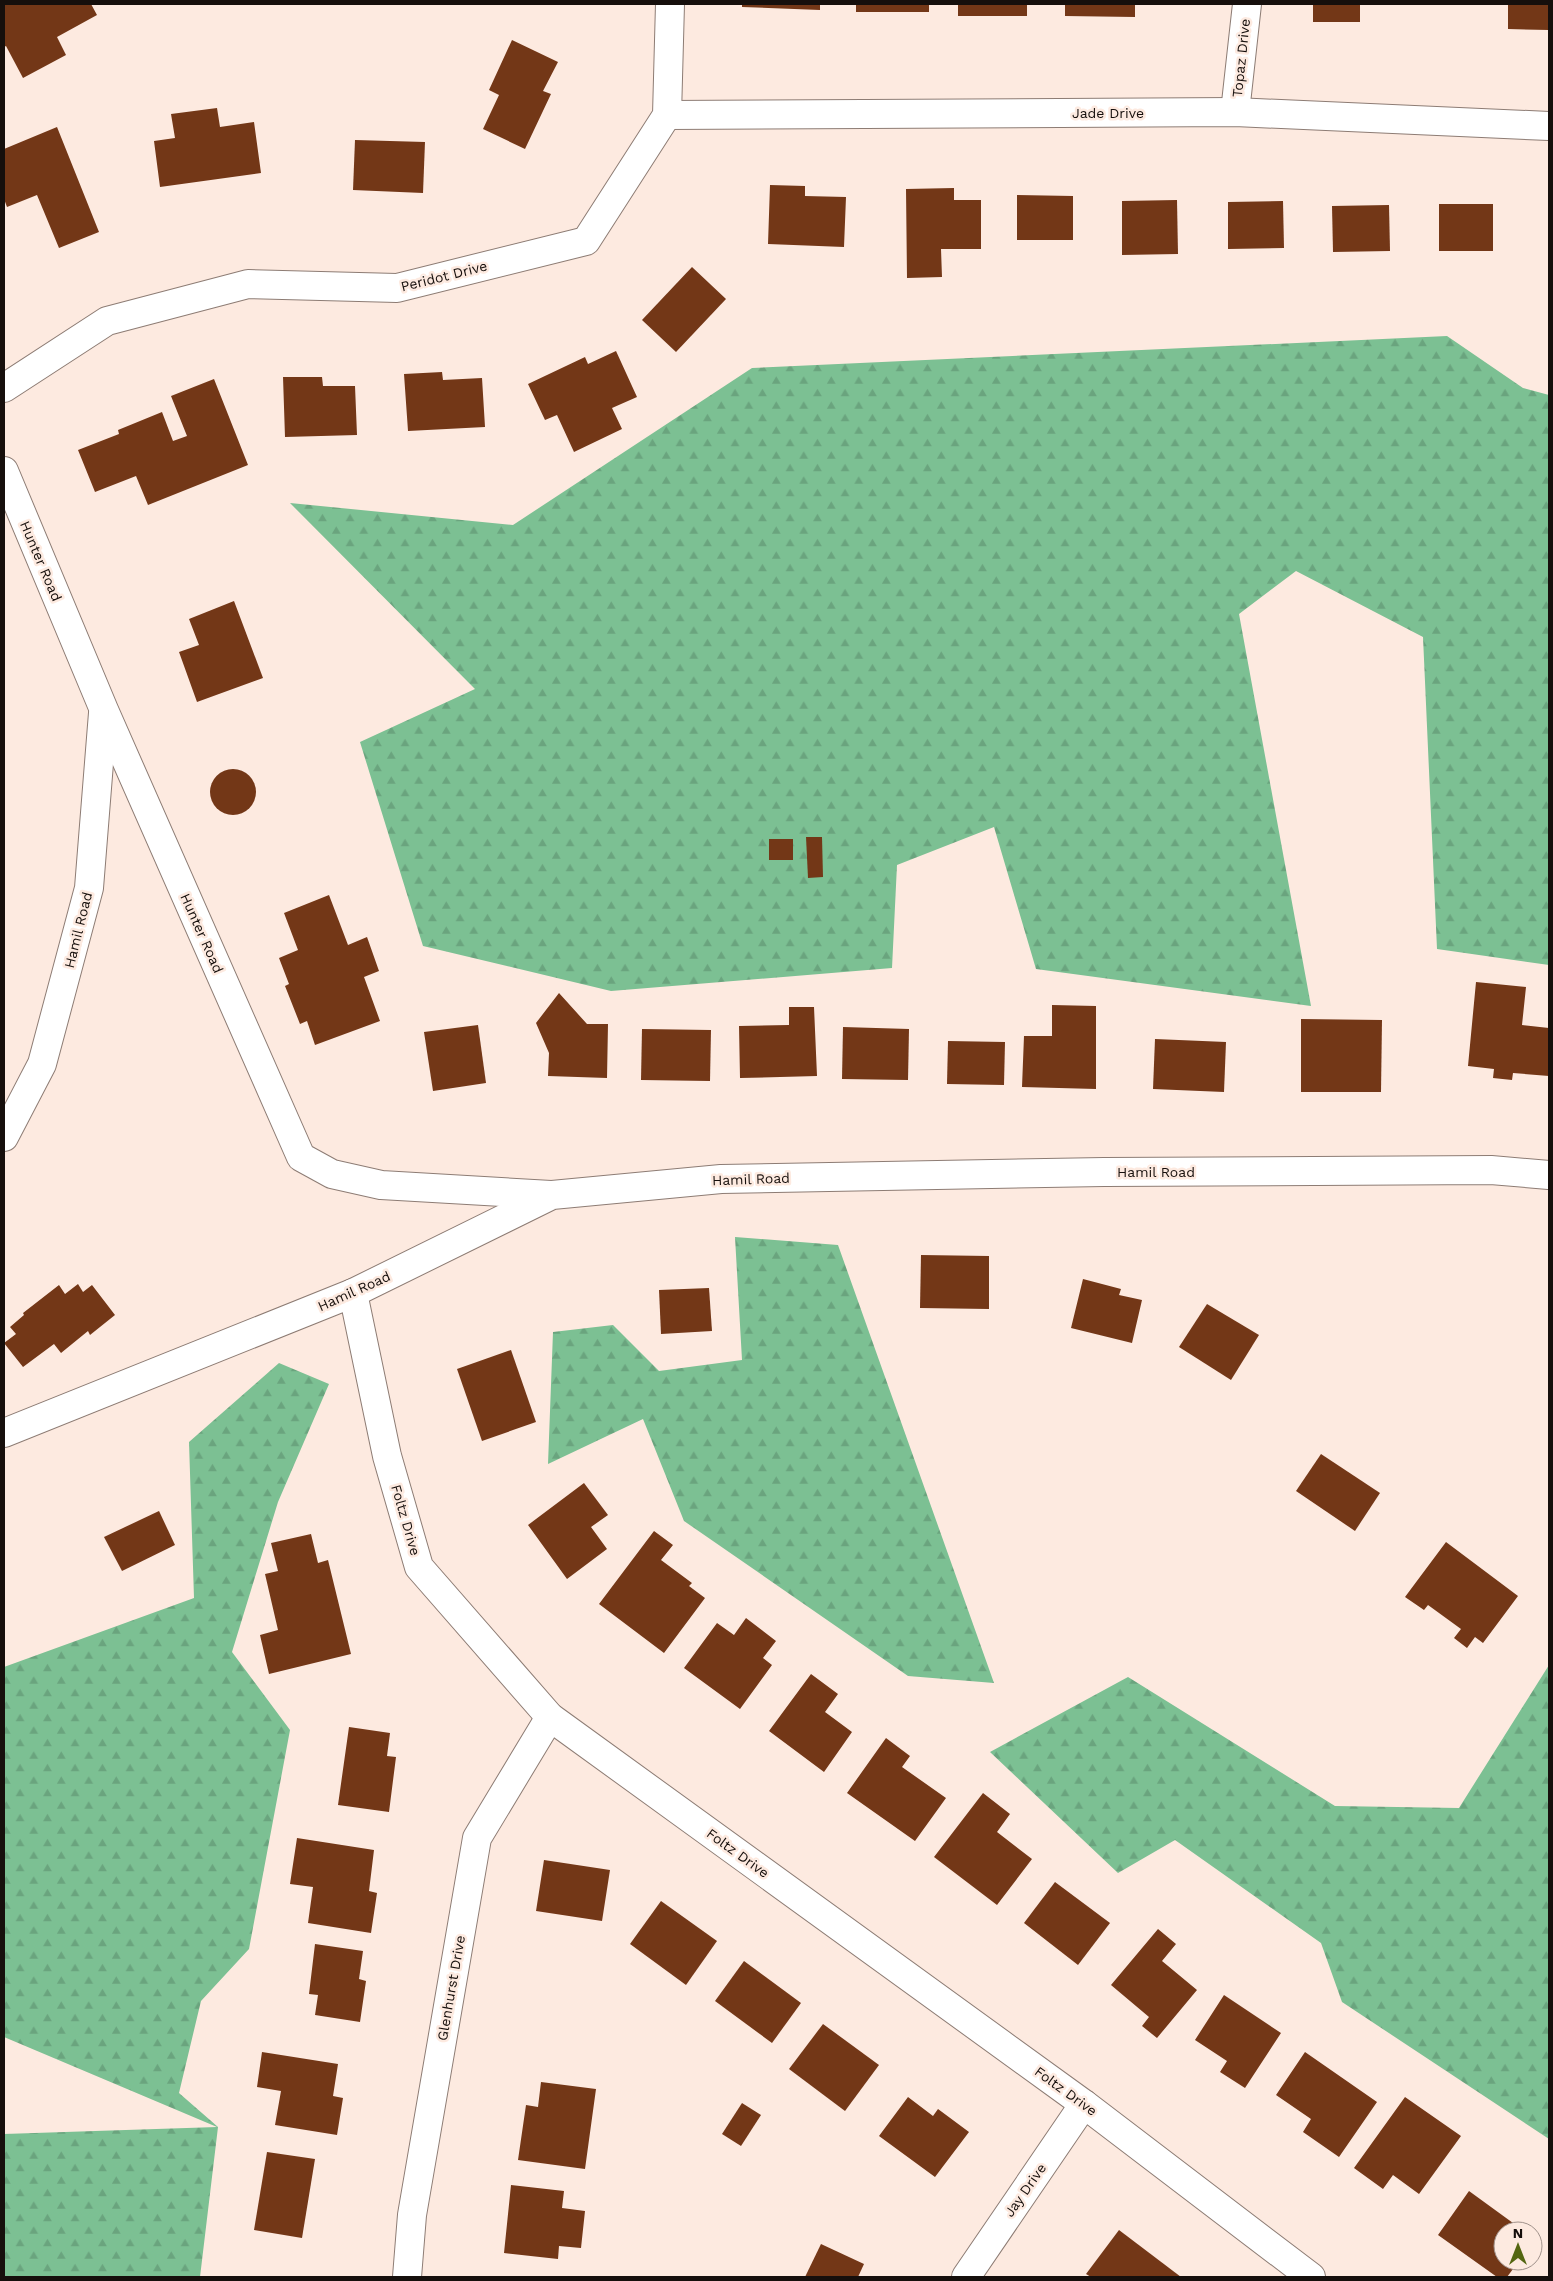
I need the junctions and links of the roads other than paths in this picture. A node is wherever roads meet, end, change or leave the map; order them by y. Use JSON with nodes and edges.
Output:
{"nodes":[{"id":1,"x":670,"y":4,"type":"edge"},
{"id":2,"x":1247,"y":4,"type":"edge"},
{"id":3,"x":1235,"y":112,"type":"junction"},
{"id":4,"x":667,"y":115,"type":"junction"},
{"id":5,"x":1549,"y":126,"type":"edge"},
{"id":6,"x":4,"y":388,"type":"edge"},
{"id":7,"x":4,"y":471,"type":"edge"},
{"id":8,"x":104,"y":710,"type":"junction"},
{"id":9,"x":4,"y":1137,"type":"edge"},
{"id":10,"x":1549,"y":1175,"type":"edge"},
{"id":11,"x":552,"y":1195,"type":"junction"},
{"id":12,"x":354,"y":1293,"type":"junction"},
{"id":13,"x":4,"y":1433,"type":"edge"},
{"id":14,"x":550,"y":1717,"type":"junction"},
{"id":15,"x":1084,"y":2104,"type":"junction"},
{"id":16,"x":407,"y":2277,"type":"edge"},
{"id":17,"x":966,"y":2277,"type":"edge"},
{"id":18,"x":1311,"y":2277,"type":"edge"}],
"edges":[{"from":1,"to":4,"type":"street"},
{"from":2,"to":3,"type":"street","name":"Topaz Drive"},
{"from":3,"to":4,"type":"street","name":"Jade Drive"},
{"from":3,"to":5,"type":"street","name":"Jade Drive"},
{"from":4,"to":6,"type":"street","name":"Peridot Drive"},
{"from":7,"to":8,"type":"street","name":"Hunter Road"},
{"from":8,"to":9,"type":"street","name":"Hamil Road"},
{"from":8,"to":11,"type":"street","name":"Hunter Road"},
{"from":10,"to":11,"type":"street","name":"Hamil Road"},
{"from":11,"to":12,"type":"street","name":"Hamil Road"},
{"from":12,"to":13,"type":"street","name":"Hamil Road"},
{"from":12,"to":14,"type":"street","name":"Foltz Drive"},
{"from":14,"to":15,"type":"street","name":"Foltz Drive"},
{"from":14,"to":16,"type":"street","name":"Glenhurst Drive"},
{"from":15,"to":17,"type":"street","name":"Jay Drive"},
{"from":15,"to":18,"type":"street","name":"Foltz Drive"}]}
